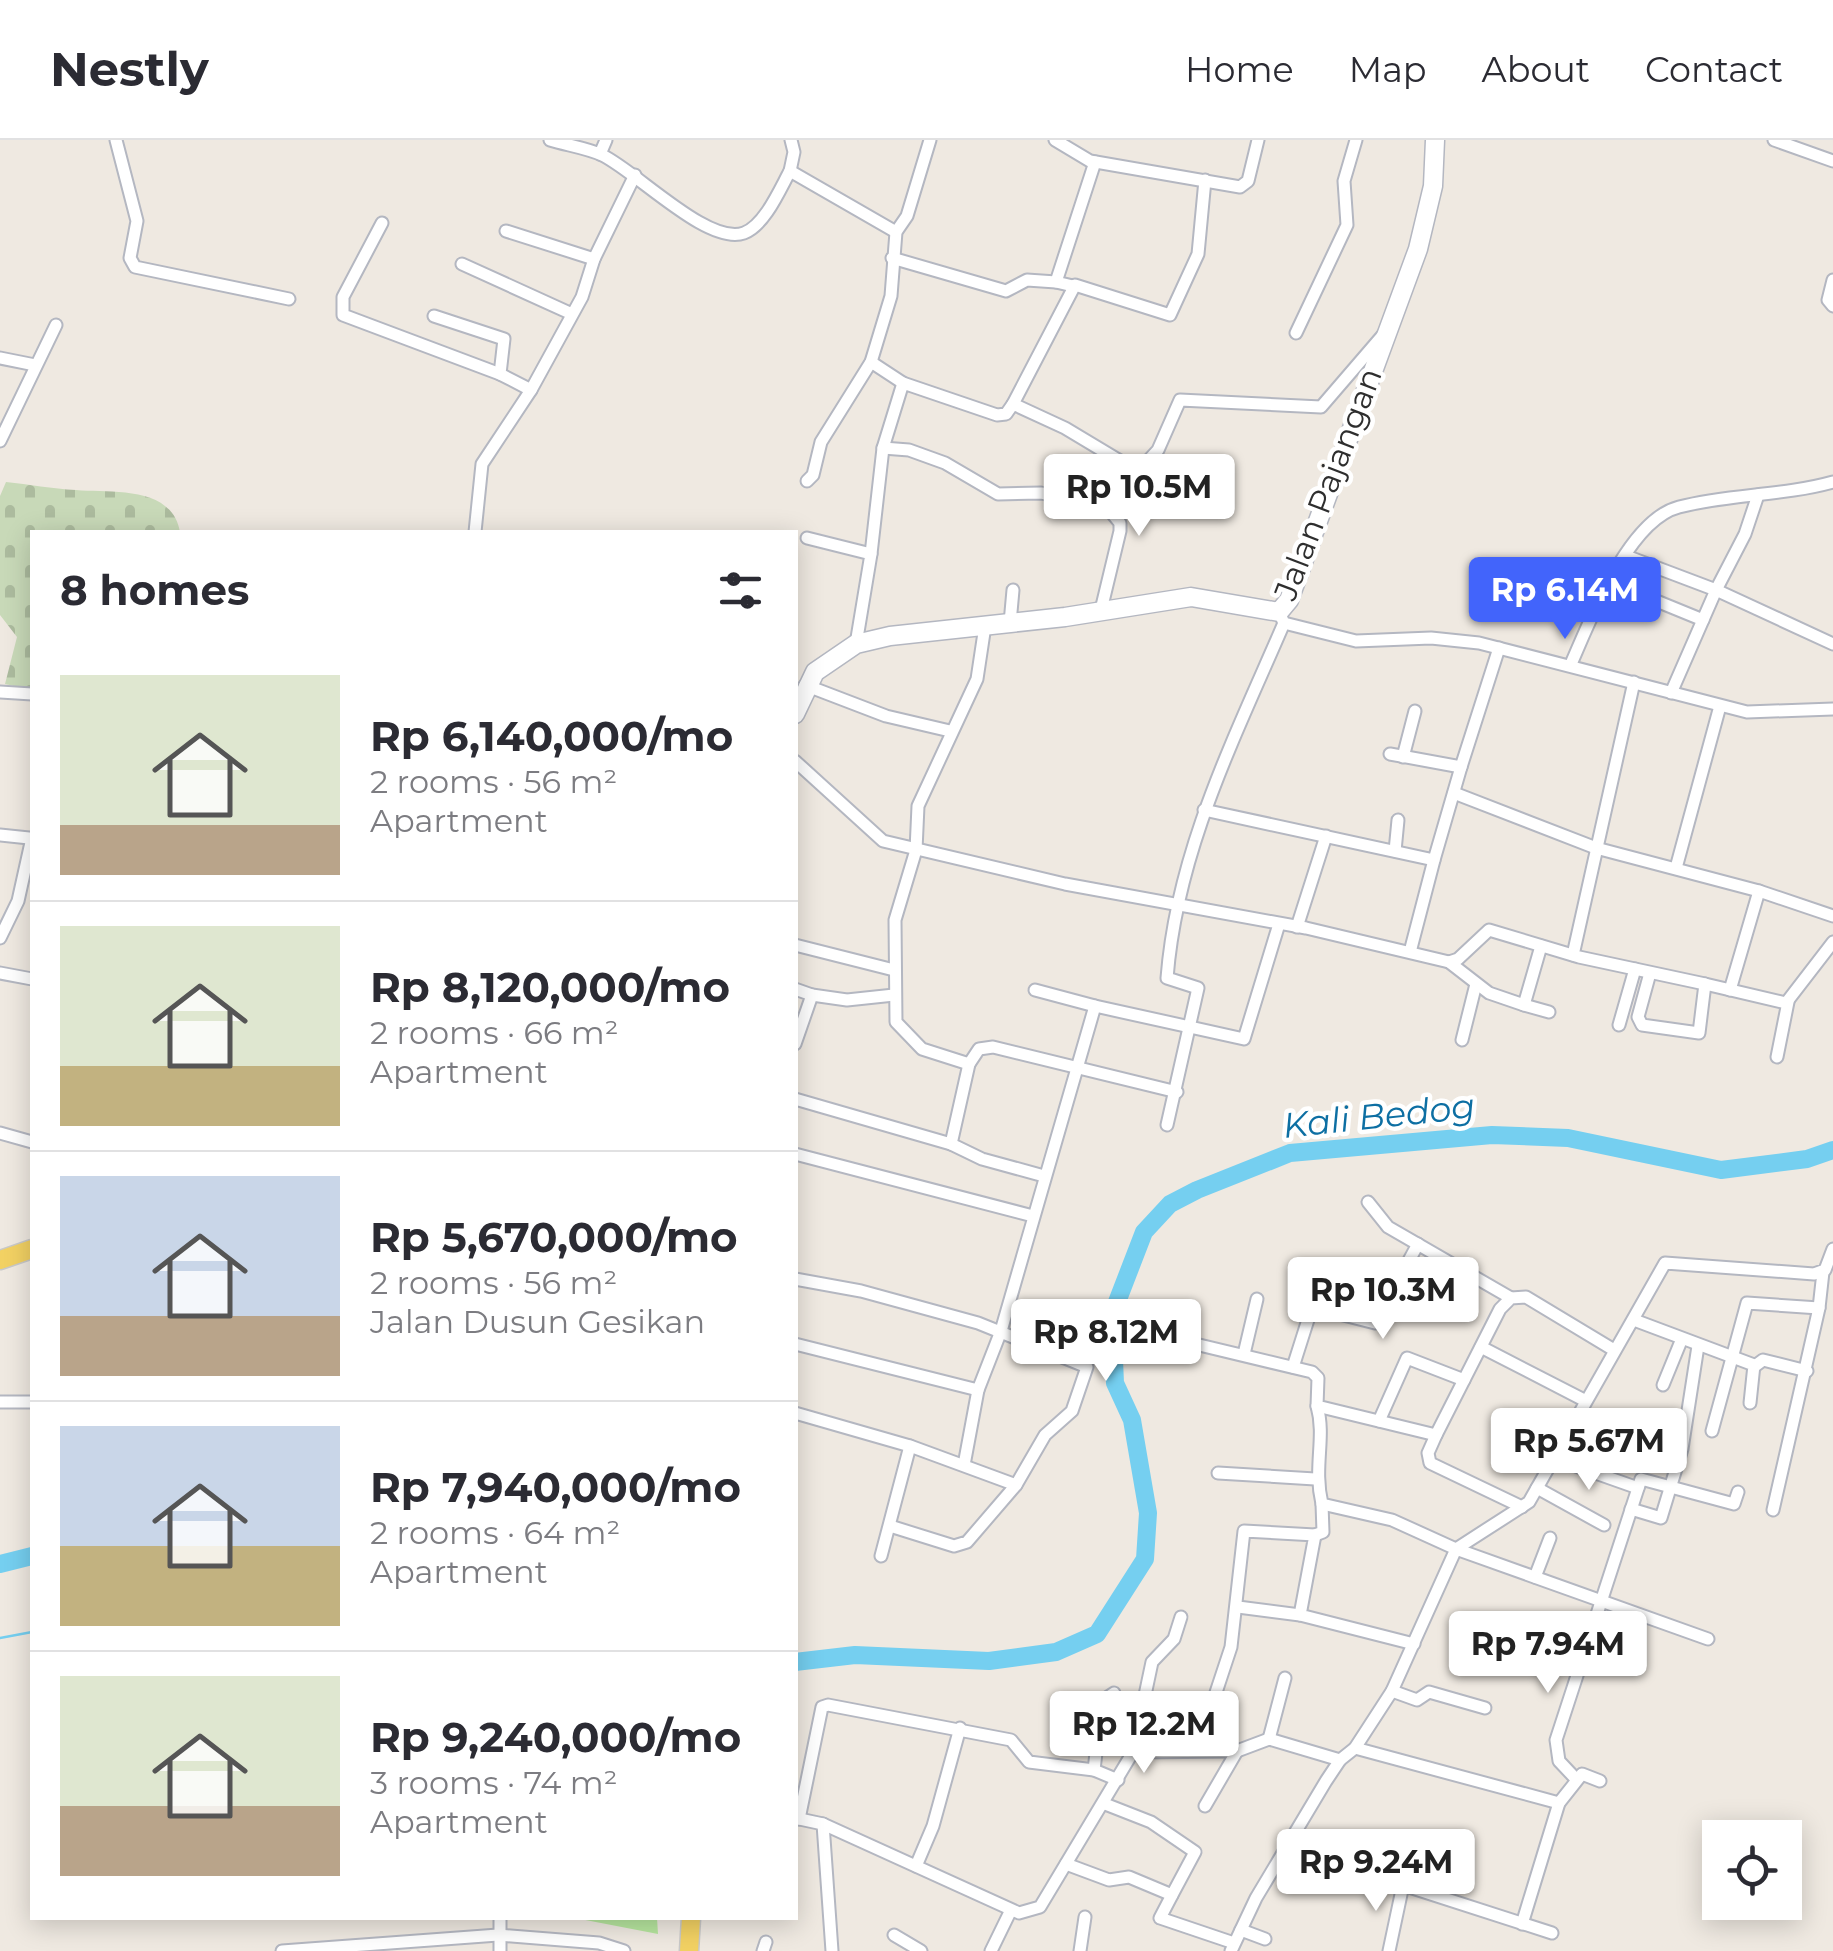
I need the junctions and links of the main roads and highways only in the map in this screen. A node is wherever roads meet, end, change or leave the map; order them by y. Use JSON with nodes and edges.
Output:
{"nodes":[{"id":1,"x":1434,"y":140,"type":"edge"},
{"id":2,"x":798,"y":705,"type":"edge"},
{"id":3,"x":30,"y":1250,"type":"edge"},
{"id":4,"x":0,"y":1260,"type":"edge"},
{"id":5,"x":691,"y":1920,"type":"edge"},
{"id":6,"x":689,"y":1951,"type":"edge"}],
"edges":[{"from":1,"to":2,"type":"main road","name":"Jalan Pajangan"},
{"from":3,"to":4,"type":"main road"},
{"from":5,"to":6,"type":"main road"}]}
